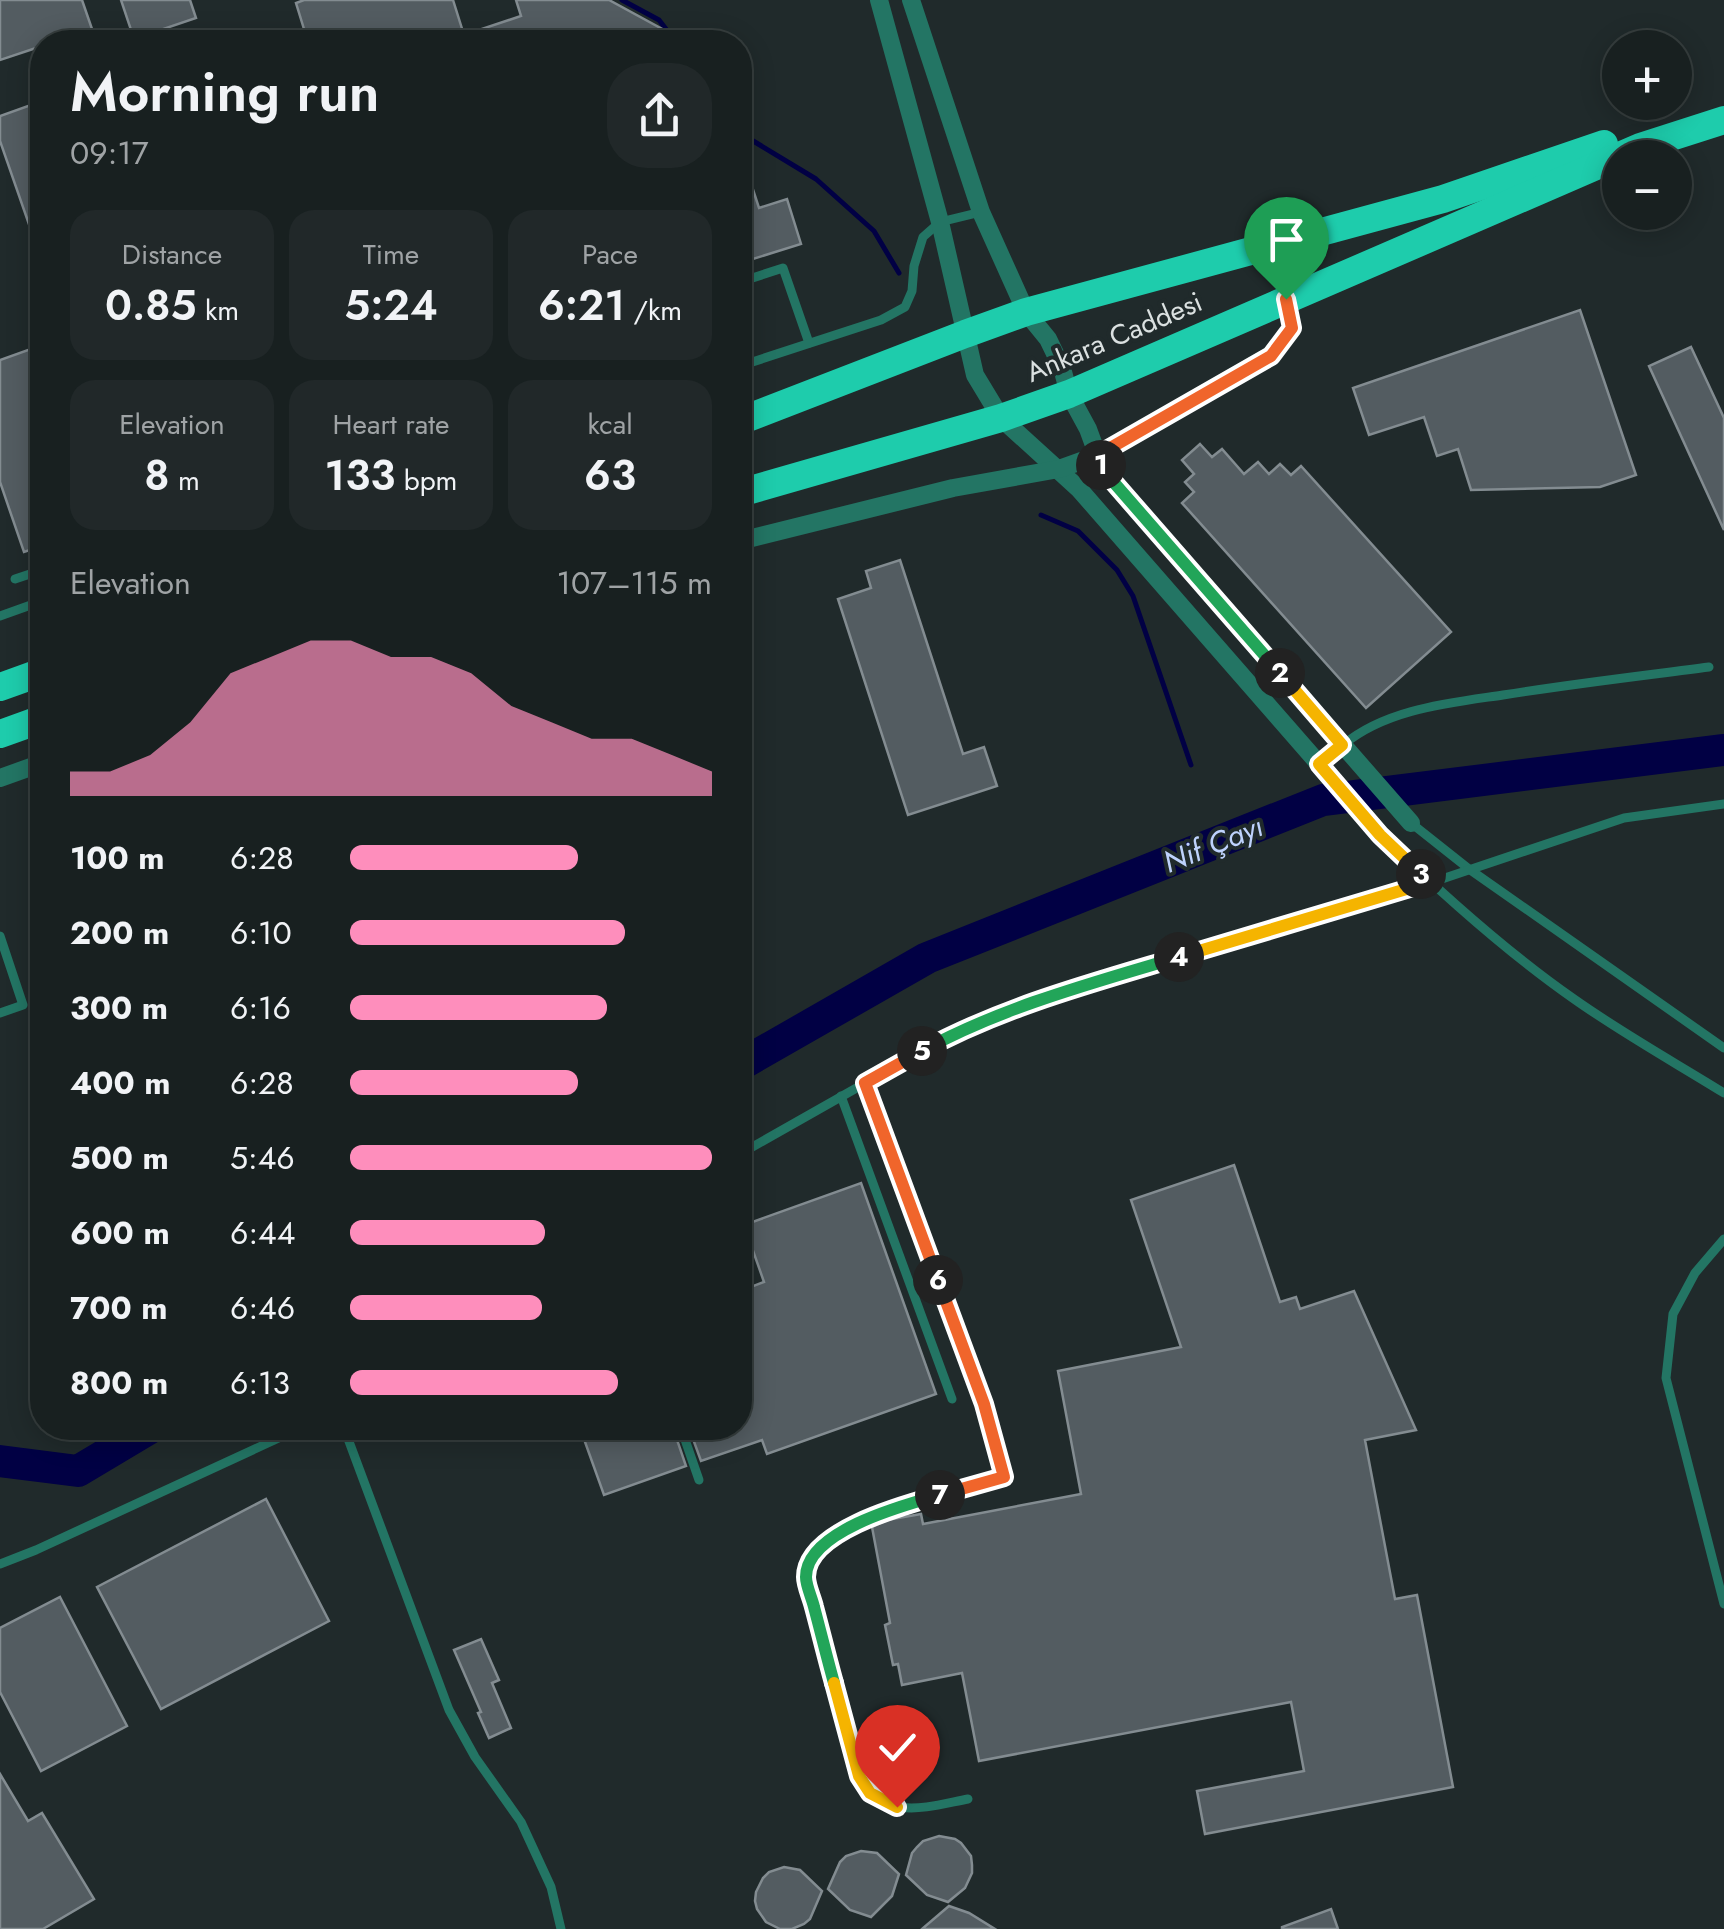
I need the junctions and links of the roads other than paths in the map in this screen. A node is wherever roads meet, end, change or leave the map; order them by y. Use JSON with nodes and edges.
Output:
{"nodes":[{"id":1,"x":879,"y":0,"type":"edge"},
{"id":2,"x":910,"y":0,"type":"edge"},
{"id":3,"x":1724,"y":104,"type":"edge"},
{"id":4,"x":1724,"y":120,"type":"edge"},
{"id":5,"x":981,"y":212,"type":"junction"},
{"id":6,"x":940,"y":222,"type":"junction"},
{"id":7,"x":752,"y":278,"type":"edge"},
{"id":8,"x":1286,"y":299,"type":"junction"},
{"id":9,"x":1026,"y":312,"type":"junction"},
{"id":10,"x":965,"y":334,"type":"junction"},
{"id":11,"x":809,"y":343,"type":"junction"},
{"id":12,"x":752,"y":362,"type":"edge"},
{"id":13,"x":1069,"y":394,"type":"junction"},
{"id":14,"x":752,"y":416,"type":"edge"},
{"id":15,"x":1001,"y":418,"type":"junction"},
{"id":16,"x":1098,"y":455,"type":"junction"},
{"id":17,"x":1059,"y":470,"type":"junction"},
{"id":18,"x":752,"y":489,"type":"edge"},
{"id":19,"x":752,"y":538,"type":"edge"},
{"id":20,"x":30,"y":574,"type":"edge"},
{"id":21,"x":15,"y":579,"type":"dead end"},
{"id":22,"x":30,"y":606,"type":"edge"},
{"id":23,"x":0,"y":616,"type":"edge"},
{"id":24,"x":1708,"y":668,"type":"dead end"},
{"id":25,"x":30,"y":676,"type":"edge"},
{"id":26,"x":0,"y":687,"type":"edge"},
{"id":27,"x":30,"y":723,"type":"edge"},
{"id":28,"x":0,"y":734,"type":"edge"},
{"id":29,"x":1342,"y":745,"type":"junction"},
{"id":30,"x":1319,"y":764,"type":"junction"},
{"id":31,"x":30,"y":767,"type":"edge"},
{"id":32,"x":0,"y":778,"type":"edge"},
{"id":33,"x":1724,"y":804,"type":"edge"},
{"id":34,"x":1411,"y":822,"type":"joint"},
{"id":35,"x":1380,"y":835,"type":"joint"},
{"id":36,"x":1469,"y":869,"type":"junction"},
{"id":37,"x":1430,"y":882,"type":"junction"},
{"id":38,"x":0,"y":936,"type":"edge"},
{"id":39,"x":0,"y":1013,"type":"edge"},
{"id":40,"x":1724,"y":1048,"type":"edge"},
{"id":41,"x":865,"y":1083,"type":"junction"},
{"id":42,"x":1724,"y":1093,"type":"edge"},
{"id":43,"x":841,"y":1096,"type":"junction"},
{"id":44,"x":752,"y":1147,"type":"edge"},
{"id":45,"x":1724,"y":1239,"type":"edge"},
{"id":46,"x":952,"y":1399,"type":"dead end"},
{"id":47,"x":274,"y":1440,"type":"edge"},
{"id":48,"x":348,"y":1440,"type":"edge"},
{"id":49,"x":685,"y":1440,"type":"edge"},
{"id":50,"x":699,"y":1480,"type":"dead end"},
{"id":51,"x":0,"y":1564,"type":"edge"},
{"id":52,"x":1724,"y":1604,"type":"edge"},
{"id":53,"x":968,"y":1799,"type":"dead end"},
{"id":54,"x":562,"y":1929,"type":"edge"}],
"edges":[{"from":1,"to":6,"type":"street"},
{"from":2,"to":5,"type":"street"},
{"from":3,"to":9,"type":"highway","name":"Ankara Caddesi"},
{"from":4,"to":8,"type":"highway","name":"Ankara Caddesi"},
{"from":5,"to":6,"type":"lane"},
{"from":5,"to":9,"type":"street"},
{"from":6,"to":10,"type":"street"},
{"from":6,"to":11,"type":"lane"},
{"from":7,"to":11,"type":"lane"},
{"from":8,"to":13,"type":"highway","name":"Ankara Caddesi"},
{"from":8,"to":16,"type":"street"},
{"from":9,"to":10,"type":"highway","name":"Ankara Caddesi"},
{"from":9,"to":13,"type":"street"},
{"from":10,"to":14,"type":"highway","name":"Ankara Caddesi"},
{"from":10,"to":15,"type":"street"},
{"from":11,"to":12,"type":"lane"},
{"from":13,"to":15,"type":"highway","name":"Ankara Caddesi"},
{"from":13,"to":16,"type":"street"},
{"from":15,"to":17,"type":"street"},
{"from":15,"to":18,"type":"highway","name":"Ankara Caddesi"},
{"from":16,"to":17,"type":"street"},
{"from":16,"to":29,"type":"street"},
{"from":17,"to":19,"type":"street"},
{"from":17,"to":30,"type":"street"},
{"from":20,"to":21,"type":"lane"},
{"from":22,"to":23,"type":"lane"},
{"from":24,"to":29,"type":"lane"},
{"from":25,"to":26,"type":"highway"},
{"from":27,"to":28,"type":"highway"},
{"from":29,"to":30,"type":"street"},
{"from":29,"to":34,"type":"street"},
{"from":30,"to":35,"type":"street"},
{"from":31,"to":32,"type":"street"},
{"from":33,"to":36,"type":"lane"},
{"from":34,"to":36,"type":"lane"},
{"from":35,"to":37,"type":"lane"},
{"from":36,"to":37,"type":"lane"},
{"from":36,"to":40,"type":"lane"},
{"from":37,"to":41,"type":"lane"},
{"from":37,"to":42,"type":"lane"},
{"from":38,"to":39,"type":"lane"},
{"from":41,"to":43,"type":"lane"},
{"from":41,"to":53,"type":"lane"},
{"from":43,"to":44,"type":"lane"},
{"from":43,"to":46,"type":"lane"},
{"from":45,"to":52,"type":"lane"},
{"from":47,"to":51,"type":"lane"},
{"from":48,"to":54,"type":"lane"},
{"from":49,"to":50,"type":"lane"}]}
